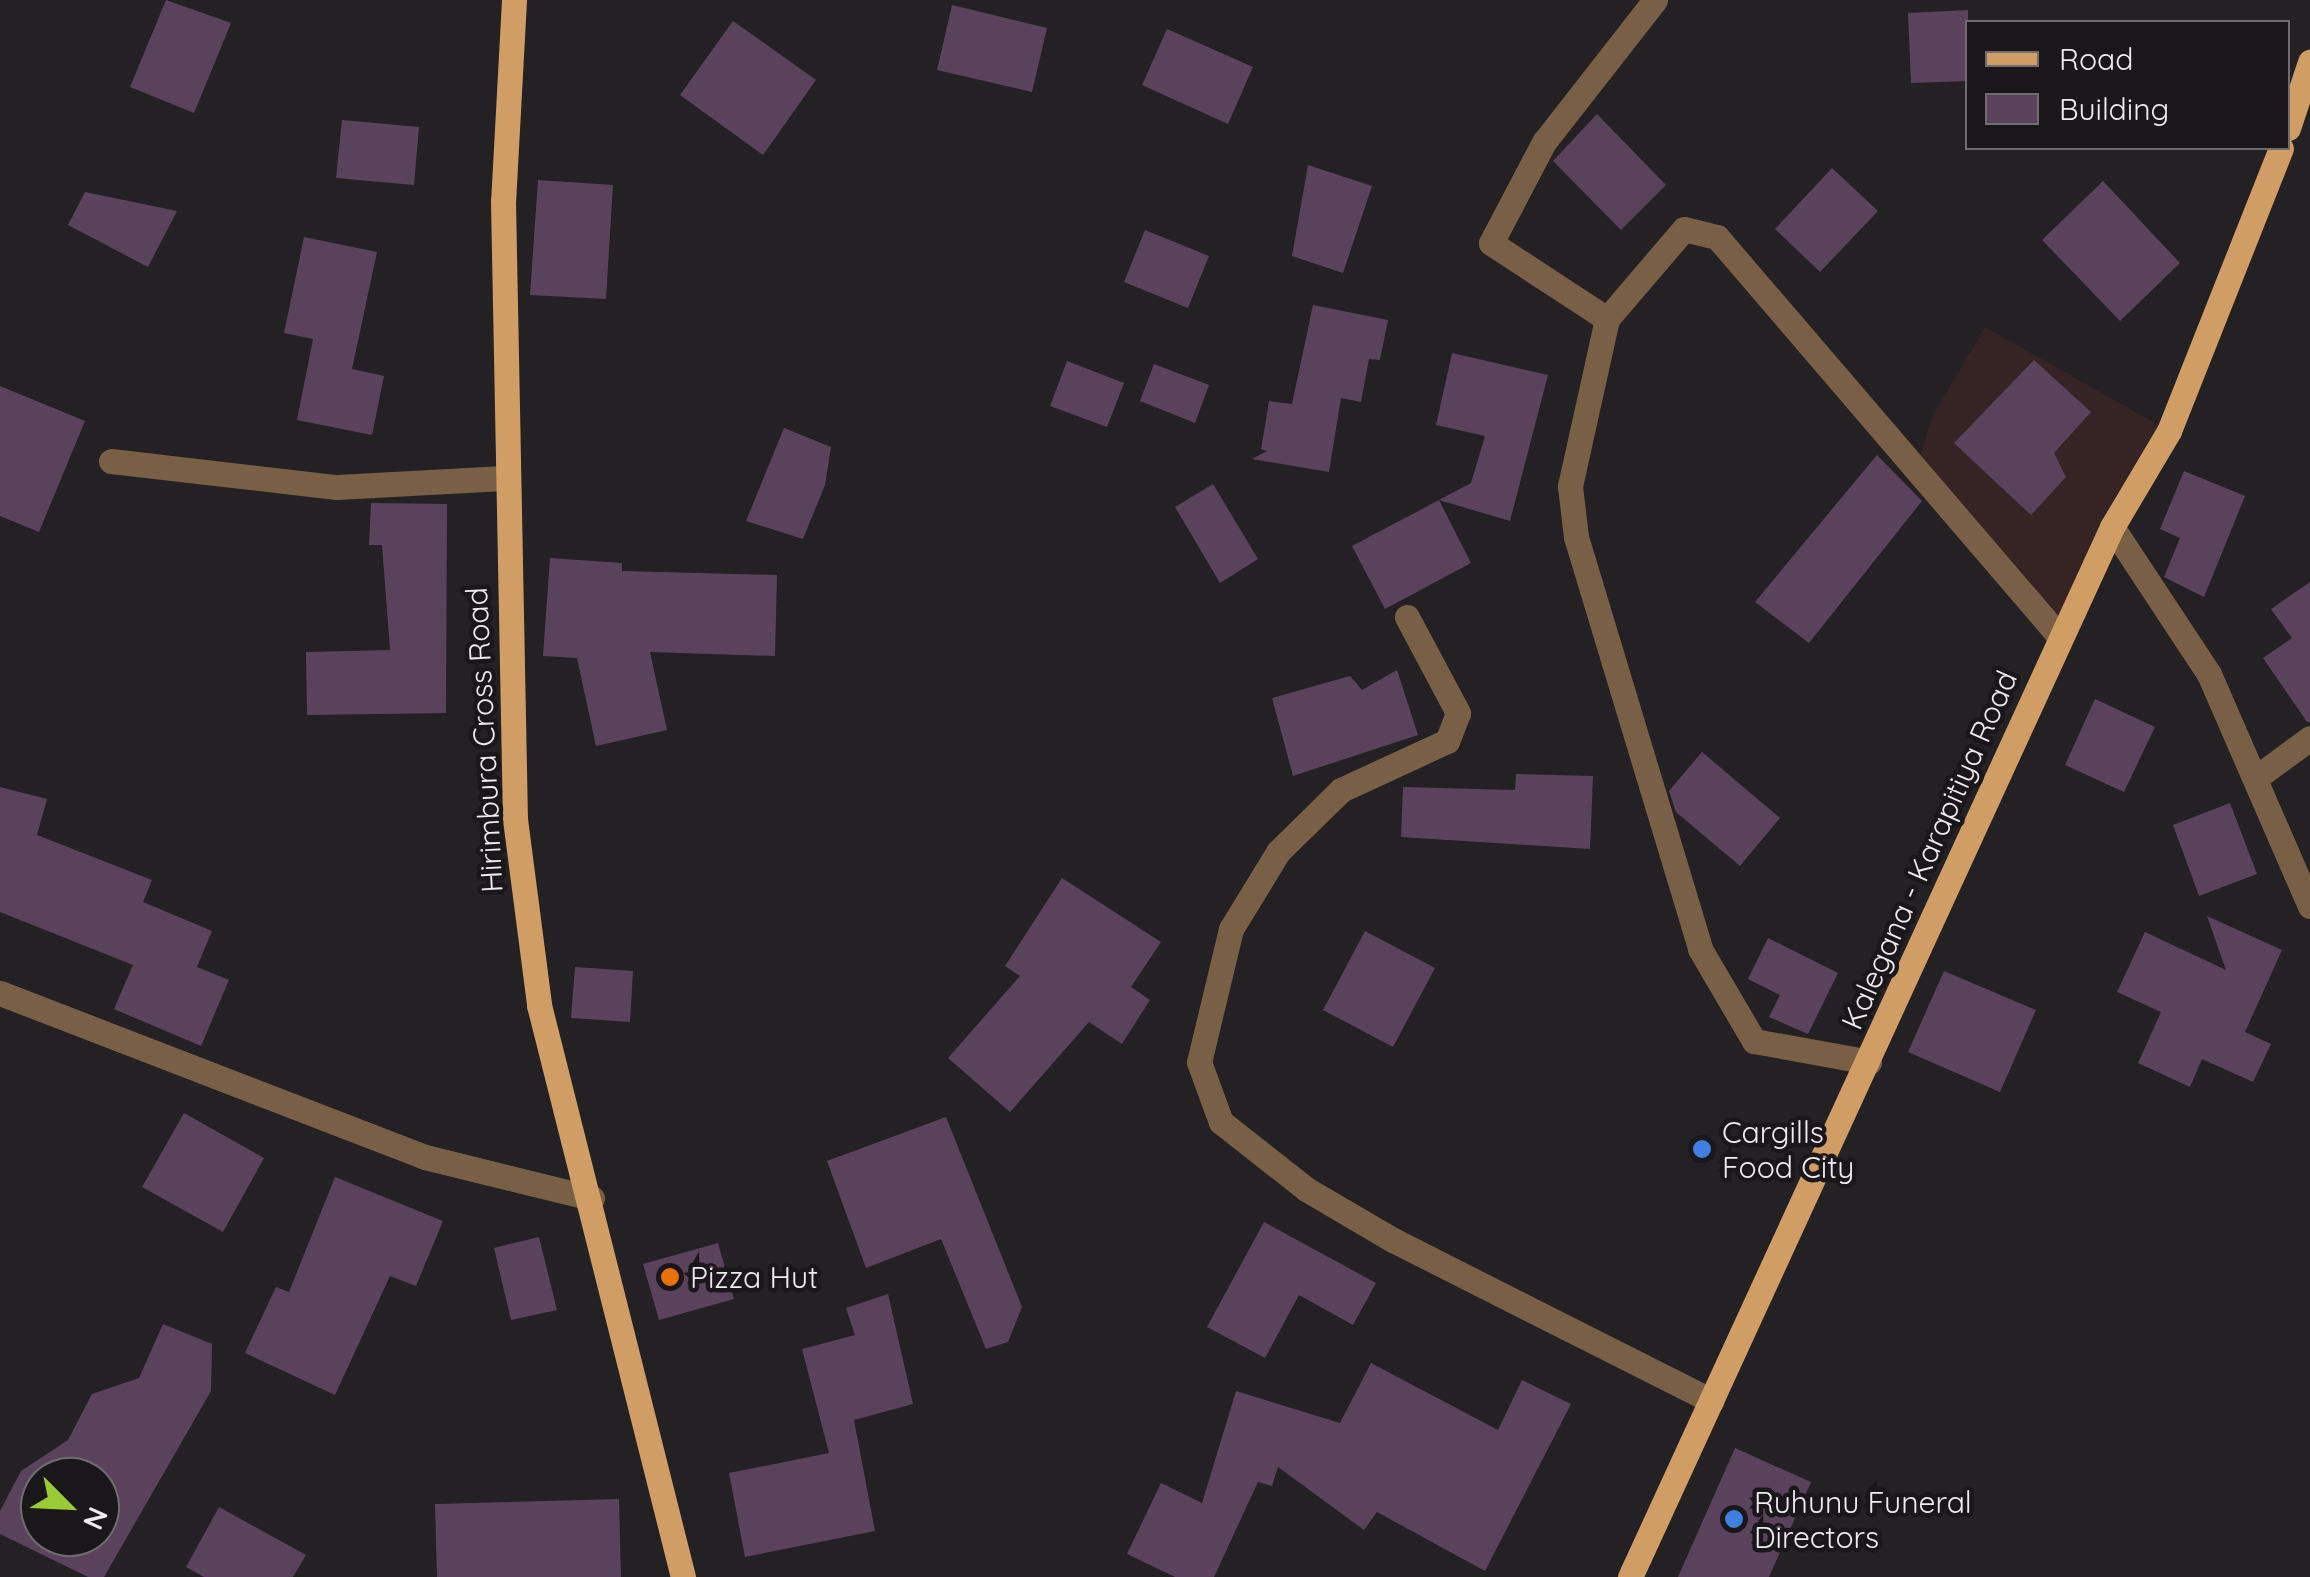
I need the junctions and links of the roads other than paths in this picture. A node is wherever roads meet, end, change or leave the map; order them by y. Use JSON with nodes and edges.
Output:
{"nodes":[{"id":1,"x":514,"y":0,"type":"edge"},
{"id":2,"x":1656,"y":0,"type":"edge"},
{"id":3,"x":2310,"y":62,"type":"edge"},
{"id":4,"x":2290,"y":122,"type":"edge"},
{"id":5,"x":2280,"y":150,"type":"edge"},
{"id":6,"x":1607,"y":319,"type":"junction"},
{"id":7,"x":110,"y":461,"type":"dead end"},
{"id":8,"x":504,"y":478,"type":"junction"},
{"id":9,"x":2112,"y":527,"type":"junction"},
{"id":10,"x":1407,"y":617,"type":"dead end"},
{"id":11,"x":2060,"y":637,"type":"junction"},
{"id":12,"x":2310,"y":738,"type":"edge"},
{"id":13,"x":2257,"y":777,"type":"junction"},
{"id":14,"x":2310,"y":906,"type":"edge"},
{"id":15,"x":0,"y":993,"type":"edge"},
{"id":16,"x":1869,"y":1062,"type":"junction"},
{"id":17,"x":592,"y":1198,"type":"junction"},
{"id":18,"x":1712,"y":1401,"type":"junction"},
{"id":19,"x":684,"y":1577,"type":"edge"},
{"id":20,"x":1630,"y":1577,"type":"edge"}],
"edges":[{"from":1,"to":8,"type":"main road","name":"Hirimbura Cross Road"},
{"from":2,"to":6,"type":"street"},
{"from":3,"to":4,"type":"main road"},
{"from":5,"to":9,"type":"main road","name":"Kalegana - Karapitiya Road"},
{"from":6,"to":11,"type":"street"},
{"from":6,"to":16,"type":"street"},
{"from":7,"to":8,"type":"street"},
{"from":8,"to":17,"type":"main road","name":"Hirimbura Cross Road"},
{"from":9,"to":11,"type":"main road","name":"Kalegana - Karapitiya Road"},
{"from":9,"to":13,"type":"street"},
{"from":10,"to":18,"type":"street"},
{"from":11,"to":16,"type":"main road","name":"Kalegana - Karapitiya Road"},
{"from":12,"to":13,"type":"street"},
{"from":13,"to":14,"type":"street"},
{"from":15,"to":17,"type":"street"},
{"from":16,"to":18,"type":"main road","name":"Kalegana - Karapitiya Road"},
{"from":17,"to":19,"type":"main road","name":"Hirimbura Cross Road"},
{"from":18,"to":20,"type":"main road","name":"Kalegana - Karapitiya Road"}]}
